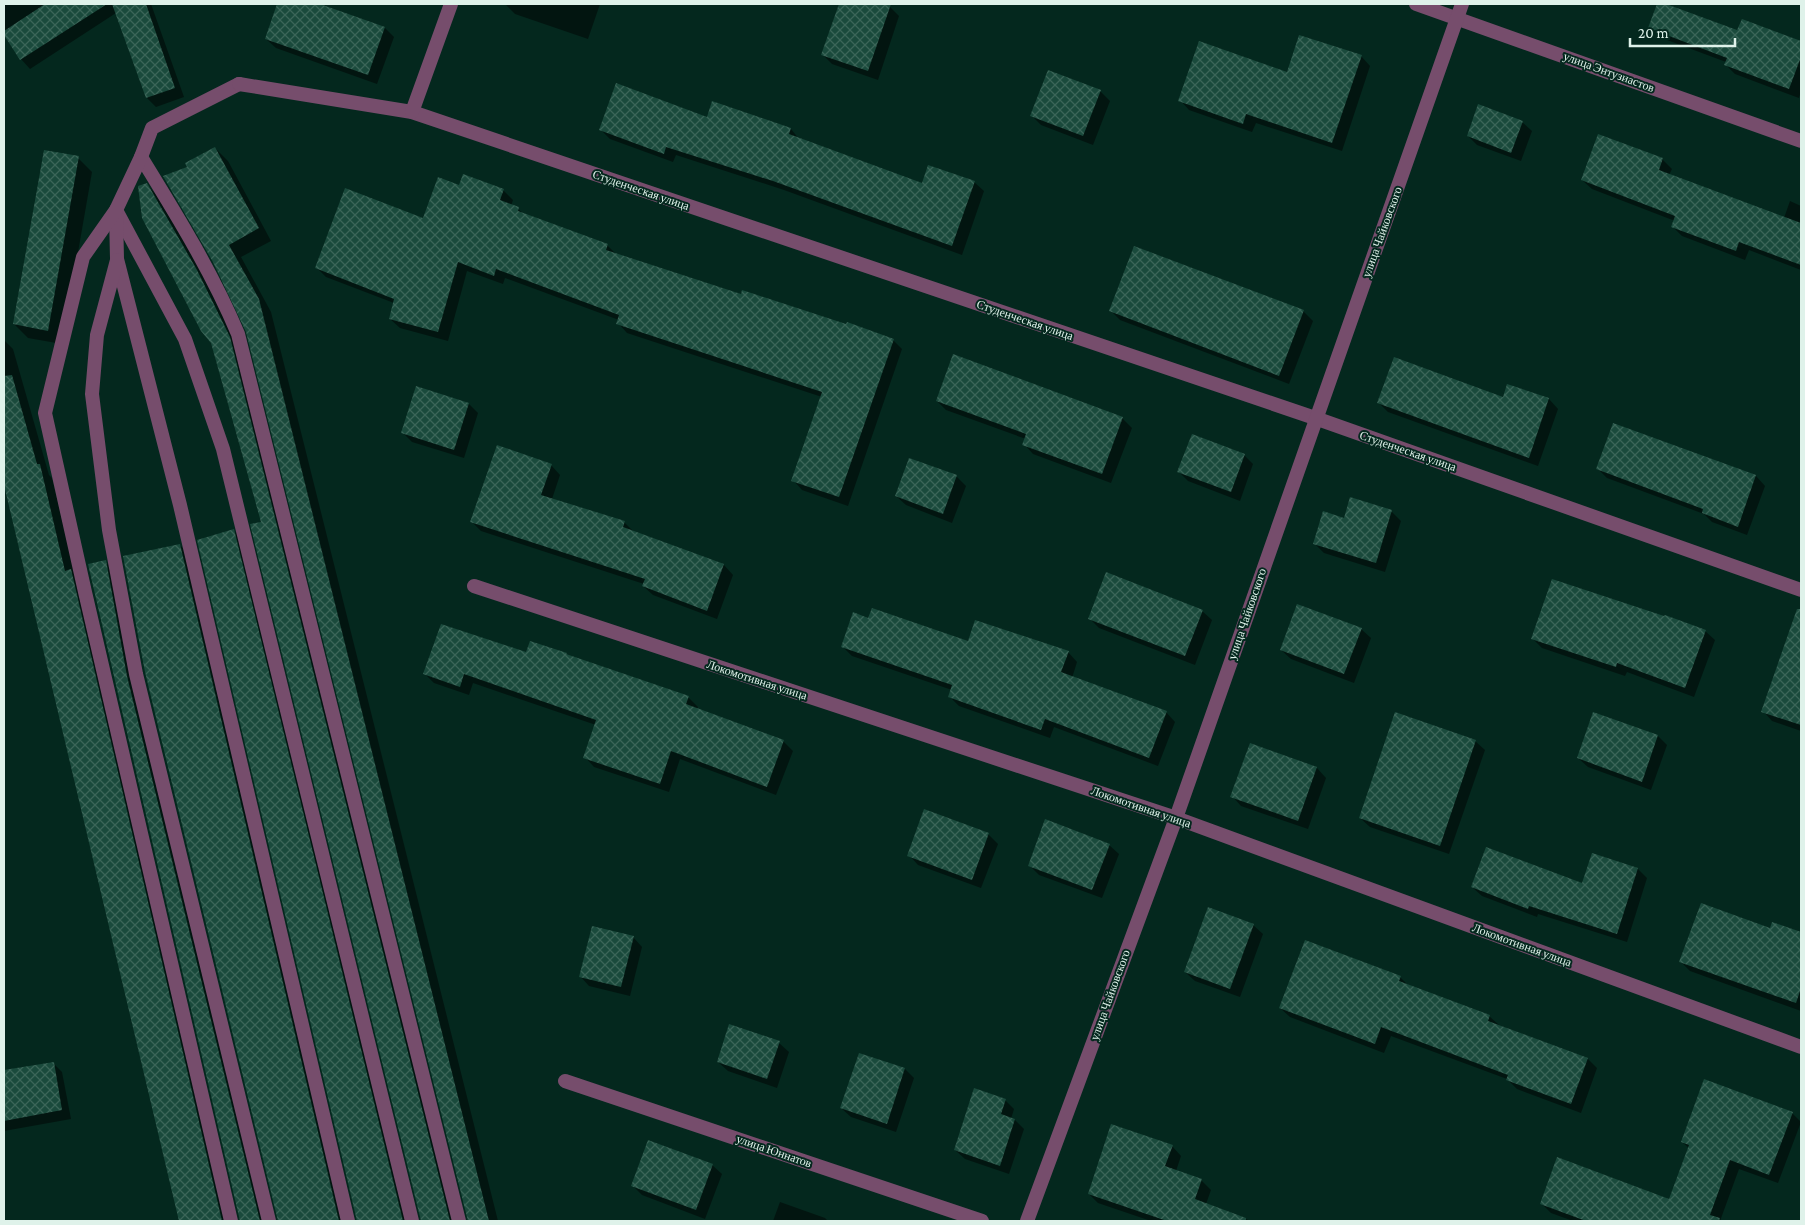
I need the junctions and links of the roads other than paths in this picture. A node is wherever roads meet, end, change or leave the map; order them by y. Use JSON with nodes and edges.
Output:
{"nodes":[{"id":1,"x":451,"y":4,"type":"edge"},
{"id":2,"x":1416,"y":4,"type":"edge"},
{"id":3,"x":1462,"y":4,"type":"edge"},
{"id":4,"x":1458,"y":19,"type":"junction"},
{"id":5,"x":412,"y":112,"type":"junction"},
{"id":6,"x":1801,"y":140,"type":"edge"},
{"id":7,"x":141,"y":157,"type":"junction"},
{"id":8,"x":116,"y":210,"type":"junction"},
{"id":9,"x":117,"y":259,"type":"junction"},
{"id":10,"x":1315,"y":418,"type":"junction"},
{"id":11,"x":474,"y":586,"type":"dead end"},
{"id":12,"x":1801,"y":590,"type":"edge"},
{"id":13,"x":1176,"y":818,"type":"junction"},
{"id":14,"x":1801,"y":1047,"type":"edge"},
{"id":15,"x":566,"y":1081,"type":"dead end"},
{"id":16,"x":231,"y":1221,"type":"edge"},
{"id":17,"x":269,"y":1221,"type":"edge"},
{"id":18,"x":348,"y":1221,"type":"edge"},
{"id":19,"x":412,"y":1221,"type":"edge"},
{"id":20,"x":459,"y":1221,"type":"edge"},
{"id":21,"x":982,"y":1221,"type":"edge"},
{"id":22,"x":1026,"y":1221,"type":"edge"}],
"edges":[{"from":1,"to":5,"type":"street"},
{"from":2,"to":4,"type":"street","name":"улица Энтузиастов"},
{"from":3,"to":4,"type":"street","name":"улица Чайковского"},
{"from":4,"to":6,"type":"street","name":"улица Энтузиастов"},
{"from":4,"to":10,"type":"street","name":"улица Чайковского"},
{"from":5,"to":7,"type":"street","name":"Студенческая улица"},
{"from":5,"to":10,"type":"street","name":"Студенческая улица"},
{"from":7,"to":8,"type":"street"},
{"from":7,"to":20,"type":"street"},
{"from":8,"to":9,"type":"street"},
{"from":8,"to":16,"type":"street"},
{"from":8,"to":19,"type":"street"},
{"from":9,"to":17,"type":"street"},
{"from":9,"to":18,"type":"street"},
{"from":10,"to":12,"type":"street","name":"Студенческая улица"},
{"from":10,"to":13,"type":"street","name":"улица Чайковского"},
{"from":11,"to":13,"type":"street","name":"Локомотивная улица"},
{"from":13,"to":14,"type":"street","name":"Локомотивная улица"},
{"from":13,"to":22,"type":"street","name":"улица Чайковского"},
{"from":15,"to":21,"type":"street","name":"улица Юннатов"}]}
